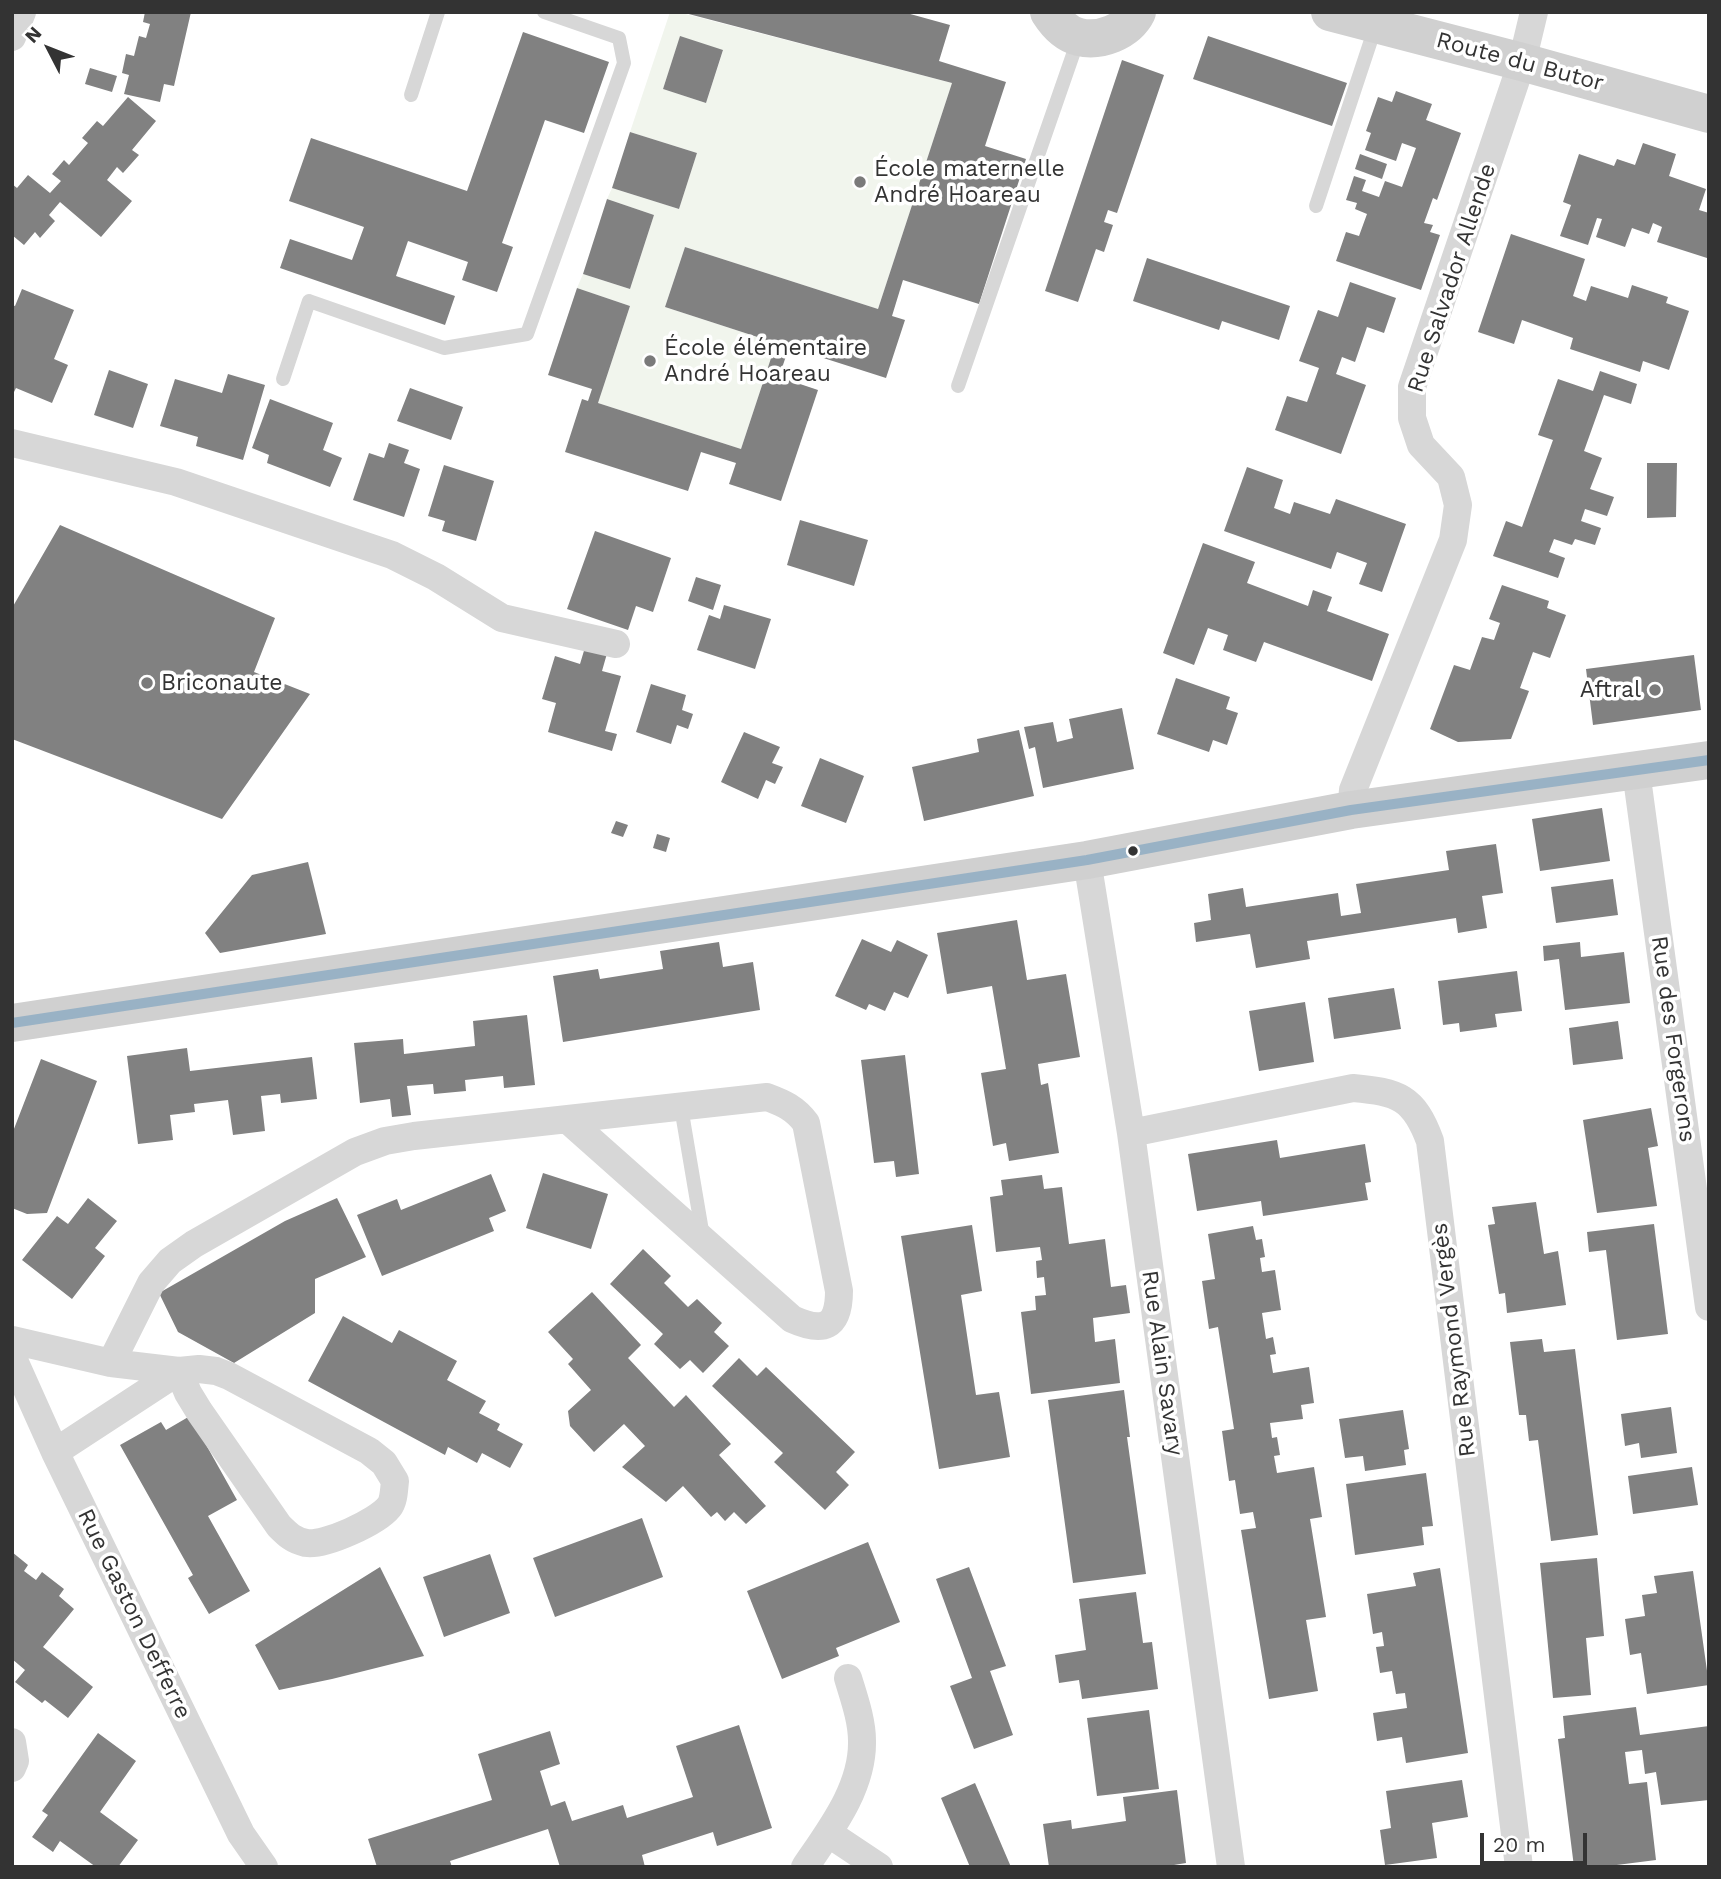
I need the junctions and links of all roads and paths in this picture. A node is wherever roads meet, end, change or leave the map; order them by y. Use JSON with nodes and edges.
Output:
{"nodes":[{"id":1,"x":22,"y":12,"type":"edge"},
{"id":2,"x":438,"y":12,"type":"edge"},
{"id":3,"x":544,"y":12,"type":"edge"},
{"id":4,"x":1049,"y":12,"type":"edge"},
{"id":5,"x":1137,"y":12,"type":"edge"},
{"id":6,"x":1330,"y":12,"type":"edge"},
{"id":7,"x":1534,"y":12,"type":"edge"},
{"id":8,"x":1377,"y":23,"type":"junction"},
{"id":9,"x":12,"y":37,"type":"edge"},
{"id":10,"x":1079,"y":37,"type":"junction"},
{"id":11,"x":1522,"y":62,"type":"junction"},
{"id":12,"x":411,"y":95,"type":"dead end"},
{"id":13,"x":1709,"y":114,"type":"edge"},
{"id":14,"x":1316,"y":206,"type":"dead end"},
{"id":15,"x":283,"y":379,"type":"dead end"},
{"id":16,"x":958,"y":386,"type":"dead end"},
{"id":17,"x":12,"y":443,"type":"edge"},
{"id":18,"x":616,"y":644,"type":"dead end"},
{"id":19,"x":1709,"y":760,"type":"edge"},
{"id":20,"x":1636,"y":771,"type":"junction"},
{"id":21,"x":1351,"y":810,"type":"junction"},
{"id":22,"x":1087,"y":860,"type":"junction"},
{"id":23,"x":12,"y":1023,"type":"edge"},
{"id":24,"x":681,"y":1107,"type":"junction"},
{"id":25,"x":568,"y":1121,"type":"junction"},
{"id":26,"x":1131,"y":1133,"type":"junction"},
{"id":27,"x":1701,"y":1190,"type":"edge"},
{"id":28,"x":704,"y":1242,"type":"junction"},
{"id":29,"x":1709,"y":1307,"type":"edge"},
{"id":30,"x":12,"y":1339,"type":"edge"},
{"id":31,"x":12,"y":1356,"type":"edge"},
{"id":32,"x":111,"y":1363,"type":"junction"},
{"id":33,"x":179,"y":1371,"type":"junction"},
{"id":34,"x":55,"y":1452,"type":"junction"},
{"id":35,"x":848,"y":1678,"type":"dead end"},
{"id":36,"x":12,"y":1742,"type":"edge"},
{"id":37,"x":12,"y":1768,"type":"edge"},
{"id":38,"x":828,"y":1833,"type":"junction"},
{"id":39,"x":264,"y":1867,"type":"edge"},
{"id":40,"x":805,"y":1867,"type":"edge"},
{"id":41,"x":879,"y":1867,"type":"edge"},
{"id":42,"x":1231,"y":1867,"type":"edge"},
{"id":43,"x":1518,"y":1867,"type":"edge"}],
"edges":[{"from":1,"to":9,"type":"street"},
{"from":2,"to":12,"type":"lane"},
{"from":3,"to":15,"type":"lane"},
{"from":4,"to":10,"type":"street"},
{"from":5,"to":10,"type":"street"},
{"from":6,"to":8,"type":"street","name":"Route du Butor"},
{"from":7,"to":11,"type":"street","name":"Rue Salvador Allende"},
{"from":8,"to":11,"type":"street","name":"Route du Butor"},
{"from":8,"to":14,"type":"lane"},
{"from":10,"to":16,"type":"lane"},
{"from":11,"to":13,"type":"street","name":"Route du Butor"},
{"from":11,"to":21,"type":"street","name":"Rue Salvador Allende"},
{"from":17,"to":18,"type":"street"},
{"from":19,"to":20,"type":"street"},
{"from":20,"to":21,"type":"street"},
{"from":20,"to":27,"type":"street","name":"Rue des Forgerons"},
{"from":21,"to":22,"type":"street"},
{"from":22,"to":23,"type":"street"},
{"from":22,"to":26,"type":"street","name":"Rue Alain Savary"},
{"from":24,"to":25,"type":"street"},
{"from":24,"to":28,"type":"lane"},
{"from":24,"to":28,"type":"street"},
{"from":25,"to":28,"type":"street"},
{"from":25,"to":32,"type":"street"},
{"from":26,"to":42,"type":"street","name":"Rue Alain Savary"},
{"from":26,"to":43,"type":"street","name":"Rue Raymond Vergès"},
{"from":27,"to":29,"type":"street","name":"Rue des Forgerons"},
{"from":30,"to":32,"type":"street"},
{"from":31,"to":34,"type":"street","name":"Rue Gaston Defferre"},
{"from":32,"to":33,"type":"street"},
{"from":33,"to":33,"type":"street"},
{"from":33,"to":34,"type":"street"},
{"from":34,"to":39,"type":"street","name":"Rue Gaston Defferre"},
{"from":35,"to":38,"type":"street"},
{"from":36,"to":37,"type":"street"},
{"from":38,"to":40,"type":"street"},
{"from":38,"to":41,"type":"street"}]}
